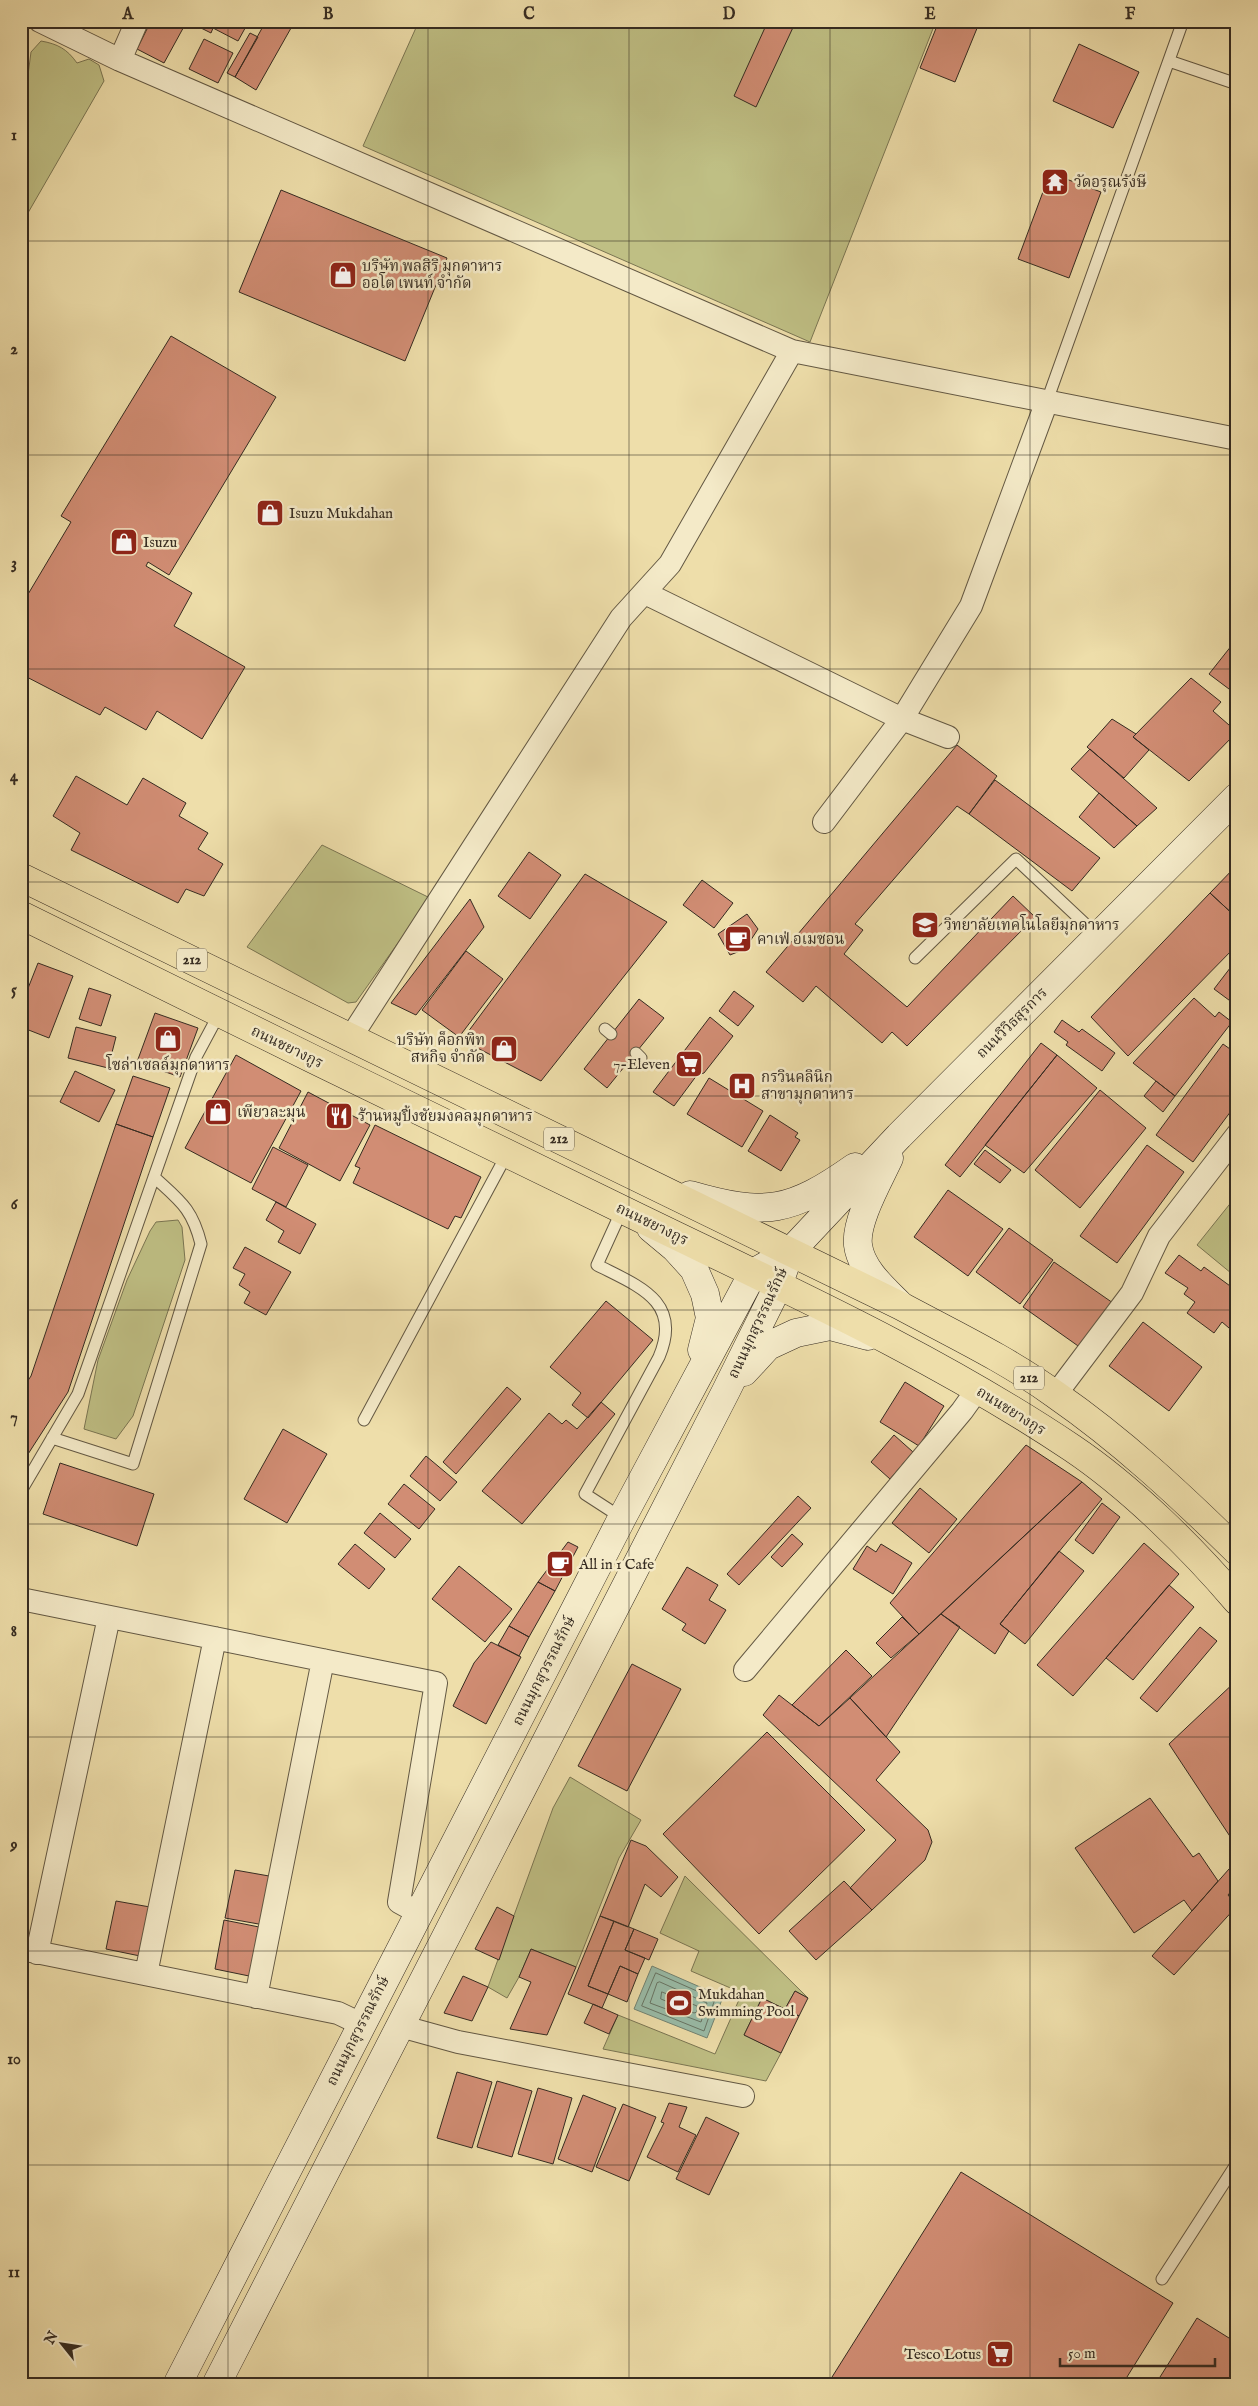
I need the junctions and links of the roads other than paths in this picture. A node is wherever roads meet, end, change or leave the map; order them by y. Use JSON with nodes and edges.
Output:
{"nodes":[{"id":1,"x":40,"y":21,"type":"edge"},
{"id":2,"x":137,"y":21,"type":"edge"},
{"id":3,"x":1183,"y":21,"type":"edge"},
{"id":4,"x":120,"y":60,"type":"junction"},
{"id":5,"x":1169,"y":61,"type":"junction"},
{"id":6,"x":1237,"y":84,"type":"edge"},
{"id":7,"x":792,"y":350,"type":"junction"},
{"id":8,"x":1047,"y":401,"type":"junction"},
{"id":9,"x":1237,"y":439,"type":"edge"},
{"id":10,"x":645,"y":593,"type":"junction"},
{"id":11,"x":902,"y":718,"type":"junction"},
{"id":12,"x":948,"y":737,"type":"dead end"},
{"id":13,"x":1237,"y":797,"type":"edge"},
{"id":14,"x":824,"y":822,"type":"dead end"},
{"id":15,"x":21,"y":877,"type":"edge"},
{"id":16,"x":21,"y":915,"type":"edge"},
{"id":17,"x":1098,"y":936,"type":"junction"},
{"id":18,"x":915,"y":958,"type":"dead end"},
{"id":19,"x":219,"y":1014,"type":"junction"},
{"id":20,"x":351,"y":1037,"type":"junction"},
{"id":21,"x":1237,"y":1135,"type":"edge"},
{"id":22,"x":899,"y":1136,"type":"junction"},
{"id":23,"x":507,"y":1154,"type":"junction"},
{"id":24,"x":154,"y":1176,"type":"junction"},
{"id":25,"x":649,"y":1184,"type":"junction"},
{"id":26,"x":630,"y":1214,"type":"junction"},
{"id":27,"x":790,"y":1252,"type":"junction"},
{"id":28,"x":753,"y":1272,"type":"junction"},
{"id":29,"x":778,"y":1286,"type":"junction"},
{"id":30,"x":901,"y":1306,"type":"junction"},
{"id":31,"x":886,"y":1340,"type":"junction"},
{"id":32,"x":695,"y":1381,"type":"junction"},
{"id":33,"x":977,"y":1390,"type":"junction"},
{"id":34,"x":726,"y":1392,"type":"junction"},
{"id":35,"x":1056,"y":1394,"type":"junction"},
{"id":36,"x":364,"y":1420,"type":"dead end"},
{"id":37,"x":52,"y":1438,"type":"junction"},
{"id":38,"x":21,"y":1491,"type":"edge"},
{"id":39,"x":622,"y":1518,"type":"junction"},
{"id":40,"x":1237,"y":1551,"type":"edge"},
{"id":41,"x":21,"y":1599,"type":"edge"},
{"id":42,"x":1237,"y":1601,"type":"edge"},
{"id":43,"x":109,"y":1616,"type":"junction"},
{"id":44,"x":215,"y":1638,"type":"junction"},
{"id":45,"x":324,"y":1660,"type":"junction"},
{"id":46,"x":745,"y":1670,"type":"dead end"},
{"id":47,"x":520,"y":1718,"type":"junction"},
{"id":48,"x":551,"y":1735,"type":"junction"},
{"id":49,"x":419,"y":1913,"type":"junction"},
{"id":50,"x":29,"y":1951,"type":"edge"},
{"id":51,"x":146,"y":1974,"type":"junction"},
{"id":52,"x":256,"y":1997,"type":"junction"},
{"id":53,"x":361,"y":2024,"type":"junction"},
{"id":54,"x":400,"y":2026,"type":"junction"},
{"id":55,"x":743,"y":2096,"type":"dead end"},
{"id":56,"x":1237,"y":2163,"type":"edge"},
{"id":57,"x":1162,"y":2279,"type":"dead end"},
{"id":58,"x":177,"y":2385,"type":"edge"},
{"id":59,"x":216,"y":2385,"type":"edge"}],
"edges":[{"from":1,"to":4,"type":"street"},
{"from":2,"to":4,"type":"street"},
{"from":3,"to":5,"type":"lane"},
{"from":4,"to":7,"type":"street"},
{"from":5,"to":6,"type":"lane"},
{"from":5,"to":8,"type":"lane"},
{"from":7,"to":8,"type":"street"},
{"from":7,"to":10,"type":"street"},
{"from":8,"to":9,"type":"street"},
{"from":8,"to":11,"type":"street"},
{"from":10,"to":11,"type":"street"},
{"from":10,"to":20,"type":"street"},
{"from":11,"to":12,"type":"street"},
{"from":11,"to":14,"type":"street"},
{"from":13,"to":17,"type":"main road","name":"ถนนวิวิธสุรการ"},
{"from":15,"to":20,"type":"main road","number":"212"},
{"from":16,"to":19,"type":"main road","name":"ถนนชยางกูร","number":"212"},
{"from":17,"to":18,"type":"lane"},
{"from":17,"to":22,"type":"main road","name":"ถนนวิวิธสุรการ"},
{"from":19,"to":23,"type":"main road","name":"ถนนชยางกูร","number":"212"},
{"from":19,"to":24,"type":"lane"},
{"from":20,"to":25,"type":"main road","number":"212"},
{"from":21,"to":35,"type":"street"},
{"from":22,"to":25,"type":"main road"},
{"from":22,"to":27,"type":"main road","name":"ถนนวิวิธสุรการ"},
{"from":22,"to":30,"type":"main road"},
{"from":23,"to":26,"type":"main road","name":"ถนนชยางกูร","number":"212"},
{"from":23,"to":36,"type":"lane"},
{"from":24,"to":37,"type":"lane"},
{"from":24,"to":37,"type":"lane"},
{"from":25,"to":27,"type":"main road","number":"212"},
{"from":26,"to":28,"type":"main road","name":"ถนนชยางกูร","number":"212"},
{"from":26,"to":32,"type":"main road"},
{"from":26,"to":39,"type":"lane"},
{"from":27,"to":28,"type":"main road","name":"ถนนมุกสุวรรณรักษ์"},
{"from":27,"to":29,"type":"main road","name":"ถนนมุกสุวรรณรักษ์"},
{"from":27,"to":30,"type":"main road","number":"212"},
{"from":28,"to":29,"type":"main road","name":"ถนนชยางกูร","number":"212"},
{"from":28,"to":32,"type":"main road","name":"ถนนมุกสุวรรณรักษ์"},
{"from":29,"to":31,"type":"main road","name":"ถนนชยางกูร","number":"212"},
{"from":29,"to":34,"type":"main road","name":"ถนนมุกสุวรรณรักษ์"},
{"from":30,"to":35,"type":"main road","number":"212"},
{"from":31,"to":33,"type":"main road","name":"ถนนชยางกูร","number":"212"},
{"from":31,"to":34,"type":"main road"},
{"from":32,"to":39,"type":"main road","name":"ถนนมุกสุวรรณรักษ์"},
{"from":33,"to":42,"type":"main road","name":"ถนนชยางกูร","number":"212"},
{"from":33,"to":46,"type":"street"},
{"from":34,"to":48,"type":"main road","name":"ถนนมุกสุวรรณรักษ์"},
{"from":35,"to":40,"type":"main road","number":"212"},
{"from":37,"to":38,"type":"lane"},
{"from":39,"to":47,"type":"main road","name":"ถนนมุกสุวรรณรักษ์"},
{"from":41,"to":43,"type":"street"},
{"from":43,"to":44,"type":"street"},
{"from":43,"to":50,"type":"street"},
{"from":44,"to":45,"type":"street"},
{"from":44,"to":51,"type":"street"},
{"from":45,"to":49,"type":"street"},
{"from":45,"to":52,"type":"street"},
{"from":47,"to":48,"type":"main road"},
{"from":47,"to":49,"type":"main road","name":"ถนนมุกสุวรรณรักษ์"},
{"from":48,"to":54,"type":"main road","name":"ถนนมุกสุวรรณรักษ์"},
{"from":49,"to":53,"type":"main road","name":"ถนนมุกสุวรรณรักษ์"},
{"from":50,"to":51,"type":"street"},
{"from":51,"to":52,"type":"street"},
{"from":52,"to":53,"type":"street"},
{"from":53,"to":58,"type":"main road","name":"ถนนมุกสุวรรณรักษ์"},
{"from":54,"to":55,"type":"street"},
{"from":54,"to":59,"type":"main road","name":"ถนนมุกสุวรรณรักษ์"},
{"from":56,"to":57,"type":"lane"}]}
